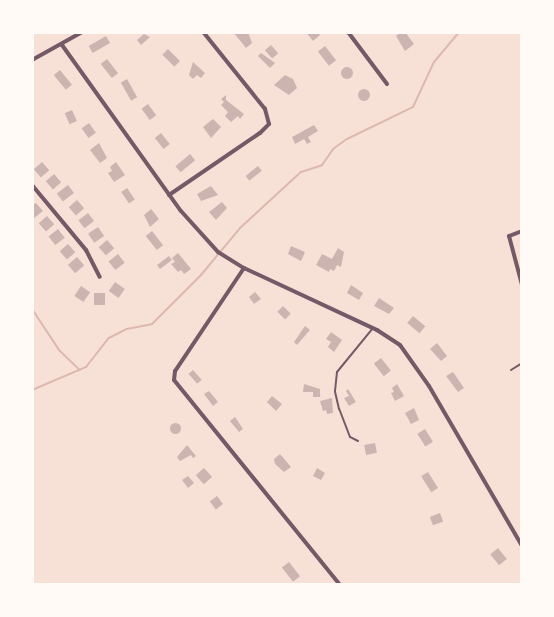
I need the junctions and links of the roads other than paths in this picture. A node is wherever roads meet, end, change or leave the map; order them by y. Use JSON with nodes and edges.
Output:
{"nodes":[{"id":1,"x":82,"y":32,"type":"edge"},
{"id":2,"x":204,"y":32,"type":"edge"},
{"id":3,"x":348,"y":32,"type":"edge"},
{"id":4,"x":62,"y":45,"type":"junction"},
{"id":5,"x":32,"y":60,"type":"edge"},
{"id":6,"x":388,"y":84,"type":"dead end"},
{"id":7,"x":32,"y":185,"type":"edge"},
{"id":8,"x":169,"y":195,"type":"junction"},
{"id":9,"x":522,"y":231,"type":"edge"},
{"id":10,"x":244,"y":268,"type":"junction"},
{"id":11,"x":100,"y":277,"type":"dead end"},
{"id":12,"x":522,"y":285,"type":"edge"},
{"id":13,"x":373,"y":328,"type":"junction"},
{"id":14,"x":522,"y":362,"type":"edge"},
{"id":15,"x":511,"y":370,"type":"dead end"},
{"id":16,"x":358,"y":441,"type":"dead end"},
{"id":17,"x":522,"y":546,"type":"edge"},
{"id":18,"x":340,"y":584,"type":"edge"}],
"edges":[{"from":1,"to":4,"type":"street"},
{"from":2,"to":8,"type":"street"},
{"from":3,"to":6,"type":"street"},
{"from":4,"to":5,"type":"street"},
{"from":4,"to":8,"type":"street"},
{"from":7,"to":11,"type":"street"},
{"from":8,"to":10,"type":"street"},
{"from":9,"to":12,"type":"street"},
{"from":10,"to":13,"type":"street"},
{"from":10,"to":18,"type":"street"},
{"from":13,"to":16,"type":"lane"},
{"from":13,"to":17,"type":"street"},
{"from":14,"to":15,"type":"lane"}]}
